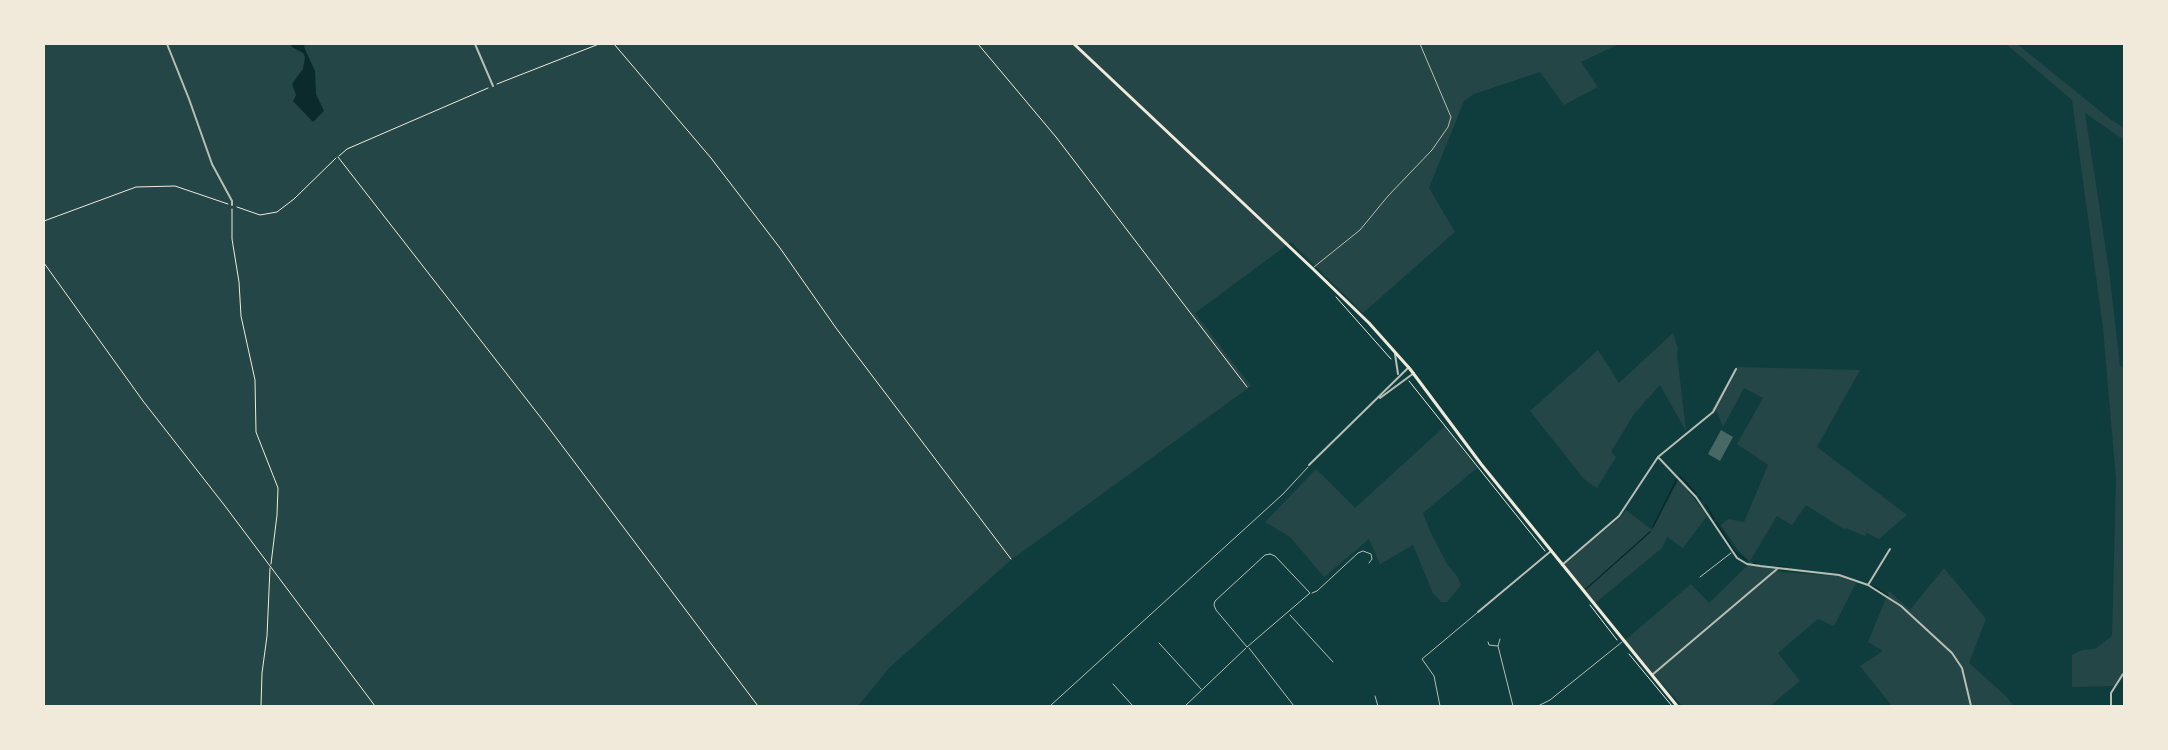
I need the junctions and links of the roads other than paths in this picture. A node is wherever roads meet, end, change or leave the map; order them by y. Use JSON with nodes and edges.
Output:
{"nodes":[{"id":1,"x":167,"y":44,"type":"edge"},
{"id":2,"x":475,"y":44,"type":"edge"},
{"id":3,"x":1074,"y":44,"type":"edge"},
{"id":4,"x":1420,"y":44,"type":"edge"},
{"id":5,"x":493,"y":86,"type":"road end"},
{"id":6,"x":232,"y":205,"type":"road end"},
{"id":7,"x":1312,"y":268,"type":"junction"},
{"id":8,"x":1394,"y":351,"type":"junction"},
{"id":9,"x":1409,"y":367,"type":"junction"},
{"id":10,"x":1736,"y":369,"type":"dead end"},
{"id":11,"x":1414,"y":373,"type":"junction"},
{"id":12,"x":1398,"y":376,"type":"junction"},
{"id":13,"x":1376,"y":401,"type":"junction"},
{"id":14,"x":1658,"y":457,"type":"junction"},
{"id":15,"x":1309,"y":465,"type":"joint"},
{"id":16,"x":1890,"y":549,"type":"dead end"},
{"id":17,"x":1732,"y":552,"type":"junction"},
{"id":18,"x":1550,"y":553,"type":"junction"},
{"id":19,"x":1369,"y":563,"type":"dead end"},
{"id":20,"x":1562,"y":565,"type":"junction"},
{"id":21,"x":1777,"y":569,"type":"junction"},
{"id":22,"x":1700,"y":578,"type":"dead end"},
{"id":23,"x":1868,"y":585,"type":"junction"},
{"id":24,"x":1310,"y":593,"type":"junction"},
{"id":25,"x":1478,"y":612,"type":"joint"},
{"id":26,"x":1289,"y":613,"type":"junction"},
{"id":27,"x":1500,"y":639,"type":"dead end"},
{"id":28,"x":1488,"y":642,"type":"dead end"},
{"id":29,"x":1622,"y":642,"type":"junction"},
{"id":30,"x":1159,"y":643,"type":"dead end"},
{"id":31,"x":1498,"y":646,"type":"junction"},
{"id":32,"x":1247,"y":647,"type":"junction"},
{"id":33,"x":1333,"y":662,"type":"dead end"},
{"id":34,"x":2123,"y":674,"type":"edge"},
{"id":35,"x":1652,"y":675,"type":"junction"},
{"id":36,"x":1113,"y":684,"type":"dead end"},
{"id":37,"x":1202,"y":690,"type":"junction"},
{"id":38,"x":1375,"y":696,"type":"dead end"},
{"id":39,"x":1050,"y":706,"type":"edge"},
{"id":40,"x":1133,"y":706,"type":"edge"},
{"id":41,"x":1185,"y":706,"type":"edge"},
{"id":42,"x":1294,"y":706,"type":"edge"},
{"id":43,"x":1378,"y":706,"type":"edge"},
{"id":44,"x":1440,"y":706,"type":"edge"},
{"id":45,"x":1513,"y":706,"type":"edge"},
{"id":46,"x":1539,"y":706,"type":"edge"},
{"id":47,"x":1677,"y":706,"type":"edge"},
{"id":48,"x":1971,"y":706,"type":"edge"},
{"id":49,"x":2111,"y":706,"type":"edge"}],
"edges":[{"from":1,"to":6,"type":"street"},
{"from":2,"to":5,"type":"street"},
{"from":3,"to":7,"type":"main road"},
{"from":4,"to":7,"type":"lane"},
{"from":7,"to":8,"type":"main road"},
{"from":8,"to":9,"type":"main road"},
{"from":8,"to":12,"type":"street"},
{"from":9,"to":11,"type":"main road"},
{"from":9,"to":12,"type":"street"},
{"from":10,"to":14,"type":"street"},
{"from":11,"to":13,"type":"street"},
{"from":11,"to":18,"type":"main road"},
{"from":12,"to":13,"type":"street"},
{"from":13,"to":15,"type":"street"},
{"from":14,"to":17,"type":"street"},
{"from":14,"to":20,"type":"street"},
{"from":15,"to":39,"type":"lane"},
{"from":16,"to":23,"type":"street"},
{"from":17,"to":21,"type":"street"},
{"from":17,"to":22,"type":"lane"},
{"from":18,"to":20,"type":"main road"},
{"from":18,"to":25,"type":"street"},
{"from":19,"to":24,"type":"lane"},
{"from":20,"to":29,"type":"main road"},
{"from":21,"to":23,"type":"street"},
{"from":21,"to":35,"type":"street"},
{"from":23,"to":48,"type":"street"},
{"from":24,"to":26,"type":"lane"},
{"from":24,"to":32,"type":"lane"},
{"from":25,"to":44,"type":"lane"},
{"from":26,"to":32,"type":"lane"},
{"from":26,"to":33,"type":"lane"},
{"from":27,"to":31,"type":"lane"},
{"from":28,"to":31,"type":"lane"},
{"from":29,"to":35,"type":"main road"},
{"from":29,"to":46,"type":"lane"},
{"from":30,"to":37,"type":"lane"},
{"from":31,"to":45,"type":"lane"},
{"from":32,"to":37,"type":"lane"},
{"from":32,"to":42,"type":"lane"},
{"from":34,"to":49,"type":"street"},
{"from":35,"to":47,"type":"main road"},
{"from":36,"to":40,"type":"lane"},
{"from":37,"to":41,"type":"lane"},
{"from":38,"to":43,"type":"lane"}]}
